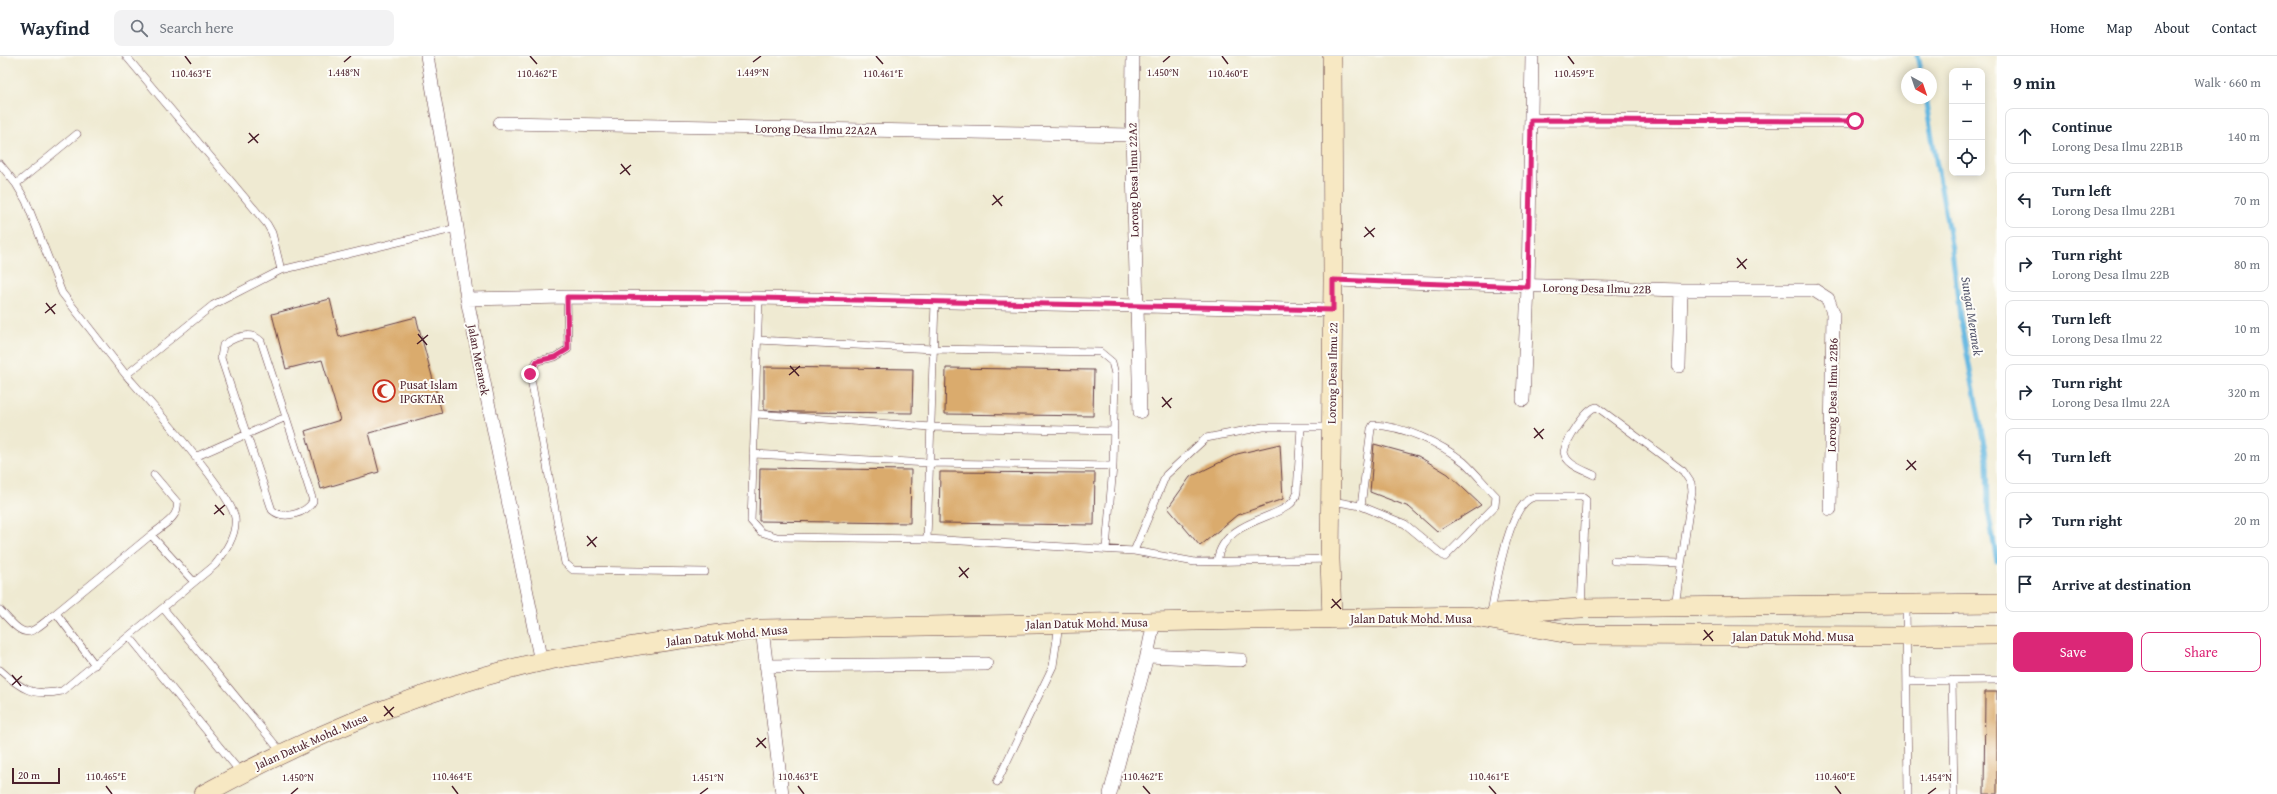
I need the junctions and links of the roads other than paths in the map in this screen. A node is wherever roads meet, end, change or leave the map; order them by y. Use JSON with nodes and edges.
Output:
{"nodes":[{"id":1,"x":126,"y":56,"type":"edge"},
{"id":2,"x":428,"y":56,"type":"edge"},
{"id":3,"x":1133,"y":56,"type":"edge"},
{"id":4,"x":1332,"y":56,"type":"edge"},
{"id":5,"x":1532,"y":56,"type":"edge"},
{"id":6,"x":1531,"y":120,"type":"junction"},
{"id":7,"x":1855,"y":121,"type":"dead end"},
{"id":8,"x":500,"y":123,"type":"dead end"},
{"id":9,"x":77,"y":134,"type":"dead end"},
{"id":10,"x":1132,"y":135,"type":"junction"},
{"id":11,"x":0,"y":164,"type":"edge"},
{"id":12,"x":16,"y":184,"type":"junction"},
{"id":13,"x":457,"y":228,"type":"junction"},
{"id":14,"x":282,"y":270,"type":"junction"},
{"id":15,"x":1333,"y":280,"type":"junction"},
{"id":16,"x":1528,"y":287,"type":"junction"},
{"id":17,"x":1681,"y":290,"type":"junction"},
{"id":18,"x":1814,"y":290,"type":"joint"},
{"id":19,"x":567,"y":297,"type":"junction"},
{"id":20,"x":759,"y":298,"type":"junction"},
{"id":21,"x":467,"y":299,"type":"junction"},
{"id":22,"x":934,"y":302,"type":"junction"},
{"id":23,"x":1135,"y":305,"type":"junction"},
{"id":24,"x":1333,"y":310,"type":"junction"},
{"id":25,"x":758,"y":340,"type":"junction"},
{"id":26,"x":933,"y":348,"type":"junction"},
{"id":27,"x":1680,"y":366,"type":"dead end"},
{"id":28,"x":126,"y":375,"type":"junction"},
{"id":29,"x":1523,"y":400,"type":"dead end"},
{"id":30,"x":1140,"y":412,"type":"dead end"},
{"id":31,"x":756,"y":414,"type":"junction"},
{"id":32,"x":286,"y":418,"type":"junction"},
{"id":33,"x":930,"y":427,"type":"junction"},
{"id":34,"x":1301,"y":427,"type":"junction"},
{"id":35,"x":1331,"y":427,"type":"junction"},
{"id":36,"x":1114,"y":430,"type":"junction"},
{"id":37,"x":248,"y":434,"type":"junction"},
{"id":38,"x":753,"y":454,"type":"junction"},
{"id":39,"x":196,"y":458,"type":"junction"},
{"id":40,"x":930,"y":463,"type":"junction"},
{"id":41,"x":1113,"y":466,"type":"junction"},
{"id":42,"x":154,"y":475,"type":"dead end"},
{"id":43,"x":1594,"y":475,"type":"dead end"},
{"id":44,"x":1330,"y":501,"type":"junction"},
{"id":45,"x":1361,"y":506,"type":"junction"},
{"id":46,"x":1830,"y":509,"type":"dead end"},
{"id":47,"x":152,"y":535,"type":"junction"},
{"id":48,"x":927,"y":539,"type":"junction"},
{"id":49,"x":1106,"y":549,"type":"junction"},
{"id":50,"x":1134,"y":551,"type":"junction"},
{"id":51,"x":1330,"y":559,"type":"junction"},
{"id":52,"x":1217,"y":561,"type":"junction"},
{"id":53,"x":1614,"y":561,"type":"dead end"},
{"id":54,"x":1680,"y":563,"type":"junction"},
{"id":55,"x":705,"y":572,"type":"dead end"},
{"id":56,"x":194,"y":582,"type":"junction"},
{"id":57,"x":1997,"y":603,"type":"edge"},
{"id":58,"x":1906,"y":605,"type":"junction"},
{"id":59,"x":163,"y":608,"type":"junction"},
{"id":60,"x":1581,"y":608,"type":"junction"},
{"id":61,"x":1674,"y":608,"type":"junction"},
{"id":62,"x":0,"y":610,"type":"edge"},
{"id":63,"x":56,"y":613,"type":"junction"},
{"id":64,"x":1491,"y":613,"type":"junction"},
{"id":65,"x":1469,"y":616,"type":"junction"},
{"id":66,"x":1332,"y":619,"type":"junction"},
{"id":67,"x":1154,"y":622,"type":"junction"},
{"id":68,"x":1059,"y":624,"type":"junction"},
{"id":69,"x":762,"y":629,"type":"junction"},
{"id":70,"x":1997,"y":635,"type":"edge"},
{"id":71,"x":129,"y":636,"type":"junction"},
{"id":72,"x":1907,"y":636,"type":"junction"},
{"id":73,"x":1147,"y":656,"type":"junction"},
{"id":74,"x":1241,"y":660,"type":"dead end"},
{"id":75,"x":541,"y":662,"type":"junction"},
{"id":76,"x":986,"y":664,"type":"dead end"},
{"id":77,"x":95,"y":665,"type":"junction"},
{"id":78,"x":766,"y":666,"type":"junction"},
{"id":79,"x":0,"y":670,"type":"edge"},
{"id":80,"x":1952,"y":680,"type":"junction"},
{"id":81,"x":1997,"y":680,"type":"edge"},
{"id":82,"x":1908,"y":681,"type":"junction"},
{"id":83,"x":282,"y":754,"type":"junction"},
{"id":84,"x":241,"y":773,"type":"junction"},
{"id":85,"x":997,"y":782,"type":"dead end"},
{"id":86,"x":204,"y":794,"type":"edge"},
{"id":87,"x":782,"y":794,"type":"edge"},
{"id":88,"x":1110,"y":794,"type":"edge"},
{"id":89,"x":1908,"y":794,"type":"edge"},
{"id":90,"x":1954,"y":794,"type":"edge"}],
"edges":[{"from":1,"to":14,"type":"lane"},
{"from":2,"to":13,"type":"street","name":"Jalan Meranek"},
{"from":3,"to":10,"type":"street","name":"Lorong Desa Ilmu 22A2"},
{"from":4,"to":15,"type":"main road","name":"Lorong Desa Ilmu 22"},
{"from":5,"to":6,"type":"street"},
{"from":6,"to":7,"type":"street"},
{"from":6,"to":16,"type":"street"},
{"from":8,"to":10,"type":"street","name":"Lorong Desa Ilmu 22A2A"},
{"from":9,"to":12,"type":"lane"},
{"from":10,"to":23,"type":"street","name":"Lorong Desa Ilmu 22A2"},
{"from":11,"to":12,"type":"lane"},
{"from":12,"to":28,"type":"lane"},
{"from":13,"to":14,"type":"lane"},
{"from":13,"to":21,"type":"street","name":"Jalan Meranek"},
{"from":14,"to":28,"type":"lane"},
{"from":15,"to":16,"type":"street","name":"Lorong Desa Ilmu 22B"},
{"from":15,"to":24,"type":"main road","name":"Lorong Desa Ilmu 22"},
{"from":16,"to":17,"type":"street","name":"Lorong Desa Ilmu 22B"},
{"from":16,"to":29,"type":"street"},
{"from":17,"to":18,"type":"street","name":"Lorong Desa Ilmu 22B"},
{"from":17,"to":27,"type":"street"},
{"from":18,"to":46,"type":"street","name":"Lorong Desa Ilmu 22B6"},
{"from":19,"to":20,"type":"street"},
{"from":19,"to":21,"type":"street"},
{"from":19,"to":55,"type":"lane"},
{"from":20,"to":22,"type":"street"},
{"from":20,"to":25,"type":"lane"},
{"from":21,"to":75,"type":"street","name":"Jalan Meranek"},
{"from":22,"to":23,"type":"street"},
{"from":22,"to":26,"type":"lane"},
{"from":23,"to":24,"type":"street"},
{"from":23,"to":30,"type":"street","name":"Lorong Desa Ilmu 22A2"},
{"from":24,"to":35,"type":"main road","name":"Lorong Desa Ilmu 22"},
{"from":25,"to":26,"type":"lane"},
{"from":25,"to":31,"type":"lane"},
{"from":26,"to":33,"type":"lane"},
{"from":26,"to":36,"type":"lane"},
{"from":28,"to":39,"type":"lane"},
{"from":31,"to":33,"type":"lane"},
{"from":31,"to":38,"type":"lane"},
{"from":32,"to":37,"type":"lane"},
{"from":32,"to":37,"type":"lane"},
{"from":32,"to":37,"type":"lane"},
{"from":33,"to":36,"type":"lane"},
{"from":33,"to":40,"type":"lane"},
{"from":34,"to":35,"type":"lane"},
{"from":34,"to":50,"type":"lane"},
{"from":34,"to":52,"type":"lane"},
{"from":35,"to":44,"type":"main road","name":"Lorong Desa Ilmu 22"},
{"from":36,"to":41,"type":"lane"},
{"from":37,"to":39,"type":"lane"},
{"from":38,"to":40,"type":"lane"},
{"from":38,"to":48,"type":"lane"},
{"from":39,"to":56,"type":"lane"},
{"from":40,"to":41,"type":"lane"},
{"from":40,"to":48,"type":"lane"},
{"from":41,"to":49,"type":"lane"},
{"from":42,"to":47,"type":"lane"},
{"from":43,"to":54,"type":"lane"},
{"from":44,"to":45,"type":"lane"},
{"from":44,"to":51,"type":"main road","name":"Lorong Desa Ilmu 22"},
{"from":45,"to":45,"type":"lane"},
{"from":47,"to":56,"type":"lane"},
{"from":47,"to":63,"type":"lane"},
{"from":48,"to":49,"type":"lane"},
{"from":49,"to":50,"type":"lane"},
{"from":50,"to":52,"type":"lane"},
{"from":51,"to":52,"type":"lane"},
{"from":51,"to":66,"type":"main road","name":"Lorong Desa Ilmu 22"},
{"from":53,"to":54,"type":"lane"},
{"from":54,"to":61,"type":"lane"},
{"from":56,"to":59,"type":"lane"},
{"from":57,"to":58,"type":"main road"},
{"from":58,"to":61,"type":"main road"},
{"from":58,"to":72,"type":"lane"},
{"from":59,"to":71,"type":"lane"},
{"from":59,"to":83,"type":"lane"},
{"from":60,"to":61,"type":"main road"},
{"from":60,"to":64,"type":"main road"},
{"from":60,"to":64,"type":"lane"},
{"from":62,"to":63,"type":"lane"},
{"from":63,"to":77,"type":"lane"},
{"from":64,"to":65,"type":"main road"},
{"from":65,"to":66,"type":"main road","name":"Jalan Datuk Mohd. Musa"},
{"from":65,"to":72,"type":"main road","name":"Jalan Datuk Mohd. Musa"},
{"from":66,"to":67,"type":"main road","name":"Jalan Datuk Mohd. Musa"},
{"from":67,"to":68,"type":"main road","name":"Jalan Datuk Mohd. Musa"},
{"from":67,"to":73,"type":"street"},
{"from":68,"to":69,"type":"main road","name":"Jalan Datuk Mohd. Musa"},
{"from":68,"to":85,"type":"lane"},
{"from":69,"to":75,"type":"main road","name":"Jalan Datuk Mohd. Musa"},
{"from":69,"to":78,"type":"street"},
{"from":70,"to":72,"type":"main road","name":"Jalan Datuk Mohd. Musa"},
{"from":71,"to":77,"type":"lane"},
{"from":71,"to":84,"type":"lane"},
{"from":72,"to":82,"type":"lane"},
{"from":73,"to":74,"type":"street"},
{"from":73,"to":88,"type":"street"},
{"from":75,"to":83,"type":"main road","name":"Jalan Datuk Mohd. Musa"},
{"from":76,"to":78,"type":"street"},
{"from":77,"to":79,"type":"lane"},
{"from":78,"to":87,"type":"street"},
{"from":80,"to":81,"type":"lane"},
{"from":80,"to":82,"type":"lane"},
{"from":80,"to":90,"type":"lane"},
{"from":82,"to":89,"type":"lane"},
{"from":83,"to":84,"type":"main road","name":"Jalan Datuk Mohd. Musa"},
{"from":84,"to":86,"type":"main road","name":"Jalan Datuk Mohd. Musa"}]}
